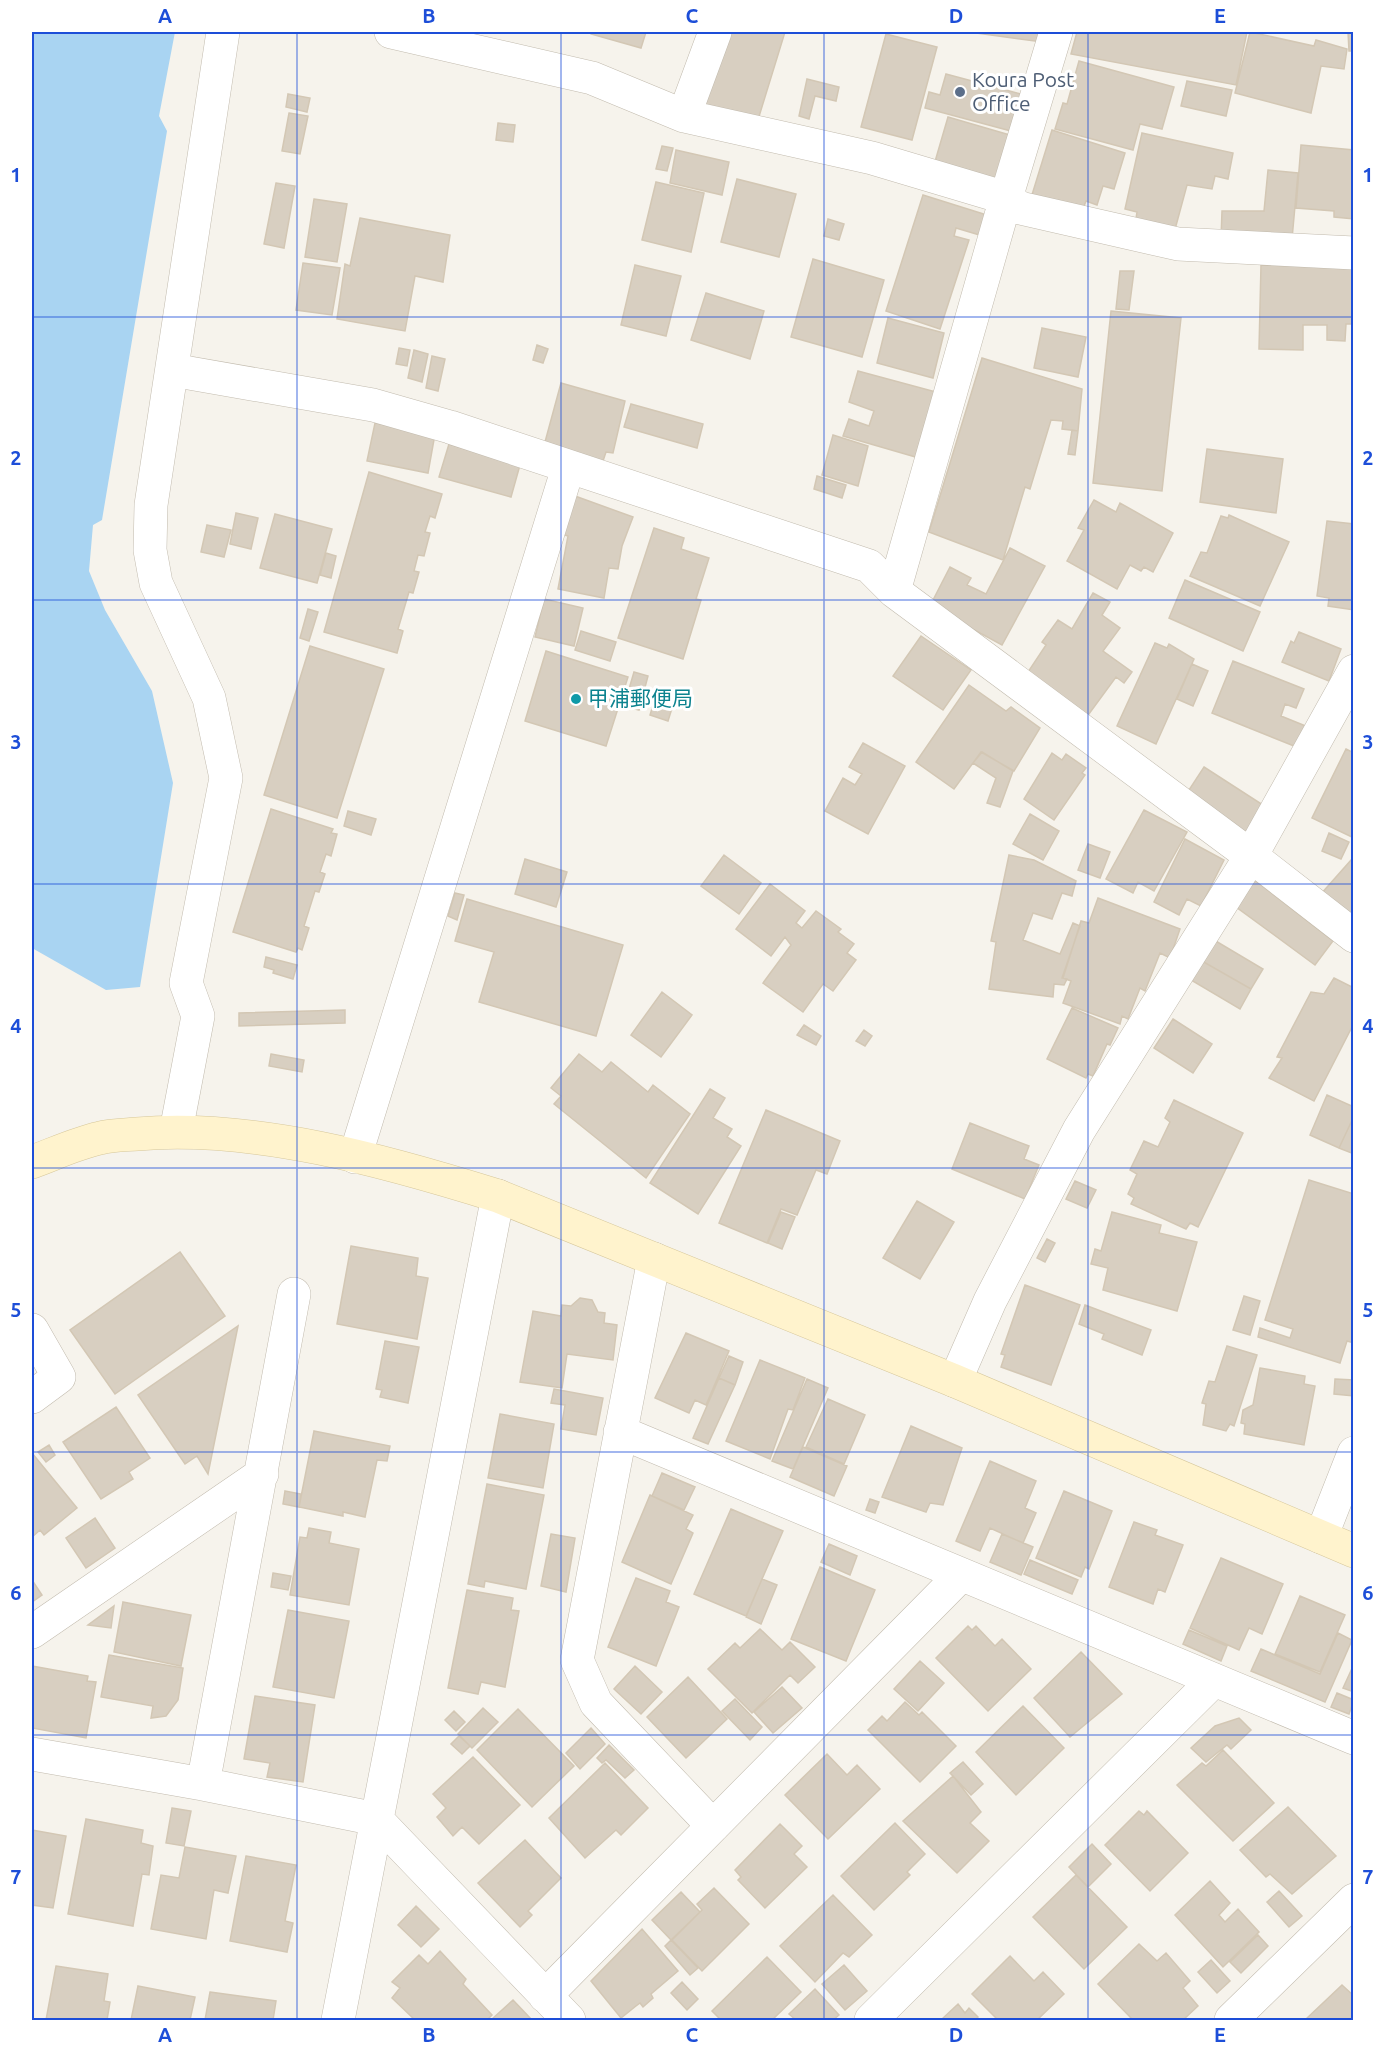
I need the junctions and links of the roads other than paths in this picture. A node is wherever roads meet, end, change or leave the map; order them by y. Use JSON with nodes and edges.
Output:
{"nodes":[{"id":1,"x":223,"y":32,"type":"edge"},
{"id":2,"x":391,"y":32,"type":"edge"},
{"id":3,"x":715,"y":32,"type":"edge"},
{"id":4,"x":1056,"y":32,"type":"edge"},
{"id":5,"x":684,"y":116,"type":"junction"},
{"id":6,"x":1006,"y":198,"type":"junction"},
{"id":7,"x":1353,"y":253,"type":"edge"},
{"id":8,"x":172,"y":370,"type":"junction"},
{"id":9,"x":568,"y":468,"type":"junction"},
{"id":10,"x":894,"y":591,"type":"junction"},
{"id":11,"x":1353,"y":671,"type":"edge"},
{"id":12,"x":1251,"y":856,"type":"junction"},
{"id":13,"x":1353,"y":936,"type":"edge"},
{"id":14,"x":176,"y":1131,"type":"junction"},
{"id":15,"x":355,"y":1157,"type":"junction"},
{"id":16,"x":32,"y":1162,"type":"edge"},
{"id":17,"x":498,"y":1196,"type":"junction"},
{"id":18,"x":654,"y":1259,"type":"junction"},
{"id":19,"x":294,"y":1294,"type":"dead end"},
{"id":20,"x":32,"y":1330,"type":"edge"},
{"id":21,"x":955,"y":1381,"type":"junction"},
{"id":22,"x":32,"y":1397,"type":"edge"},
{"id":23,"x":620,"y":1432,"type":"junction"},
{"id":24,"x":1353,"y":1453,"type":"edge"},
{"id":25,"x":262,"y":1474,"type":"junction"},
{"id":26,"x":1321,"y":1537,"type":"junction"},
{"id":27,"x":1353,"y":1551,"type":"edge"},
{"id":28,"x":961,"y":1575,"type":"junction"},
{"id":29,"x":32,"y":1632,"type":"edge"},
{"id":30,"x":1214,"y":1680,"type":"junction"},
{"id":31,"x":1353,"y":1738,"type":"edge"},
{"id":32,"x":32,"y":1754,"type":"edge"},
{"id":33,"x":203,"y":1784,"type":"junction"},
{"id":34,"x":376,"y":1819,"type":"junction"},
{"id":35,"x":713,"y":1826,"type":"junction"},
{"id":36,"x":1353,"y":1900,"type":"edge"},
{"id":37,"x":545,"y":1996,"type":"junction"},
{"id":38,"x":338,"y":2020,"type":"edge"},
{"id":39,"x":569,"y":2020,"type":"edge"},
{"id":40,"x":871,"y":2020,"type":"edge"},
{"id":41,"x":1231,"y":2020,"type":"edge"}],
"edges":[{"from":1,"to":8,"type":"street"},
{"from":2,"to":5,"type":"street"},
{"from":3,"to":5,"type":"street"},
{"from":4,"to":6,"type":"street"},
{"from":5,"to":6,"type":"street"},
{"from":6,"to":7,"type":"street"},
{"from":6,"to":10,"type":"street"},
{"from":8,"to":9,"type":"street"},
{"from":8,"to":14,"type":"street"},
{"from":9,"to":10,"type":"street"},
{"from":9,"to":15,"type":"street"},
{"from":10,"to":12,"type":"street"},
{"from":11,"to":12,"type":"street"},
{"from":12,"to":13,"type":"street"},
{"from":12,"to":21,"type":"street"},
{"from":14,"to":15,"type":"street"},
{"from":14,"to":16,"type":"street"},
{"from":15,"to":17,"type":"street"},
{"from":17,"to":18,"type":"street"},
{"from":17,"to":34,"type":"street"},
{"from":18,"to":21,"type":"street"},
{"from":18,"to":23,"type":"street"},
{"from":19,"to":25,"type":"street"},
{"from":20,"to":22,"type":"street"},
{"from":21,"to":26,"type":"street"},
{"from":23,"to":28,"type":"street"},
{"from":23,"to":35,"type":"street"},
{"from":24,"to":26,"type":"street"},
{"from":25,"to":29,"type":"street"},
{"from":25,"to":33,"type":"street"},
{"from":26,"to":27,"type":"street"},
{"from":28,"to":30,"type":"street"},
{"from":28,"to":35,"type":"street"},
{"from":30,"to":31,"type":"street"},
{"from":30,"to":40,"type":"street"},
{"from":32,"to":33,"type":"street"},
{"from":33,"to":34,"type":"street"},
{"from":34,"to":37,"type":"street"},
{"from":34,"to":38,"type":"street"},
{"from":35,"to":37,"type":"street"},
{"from":36,"to":41,"type":"street"},
{"from":37,"to":39,"type":"street"}]}
